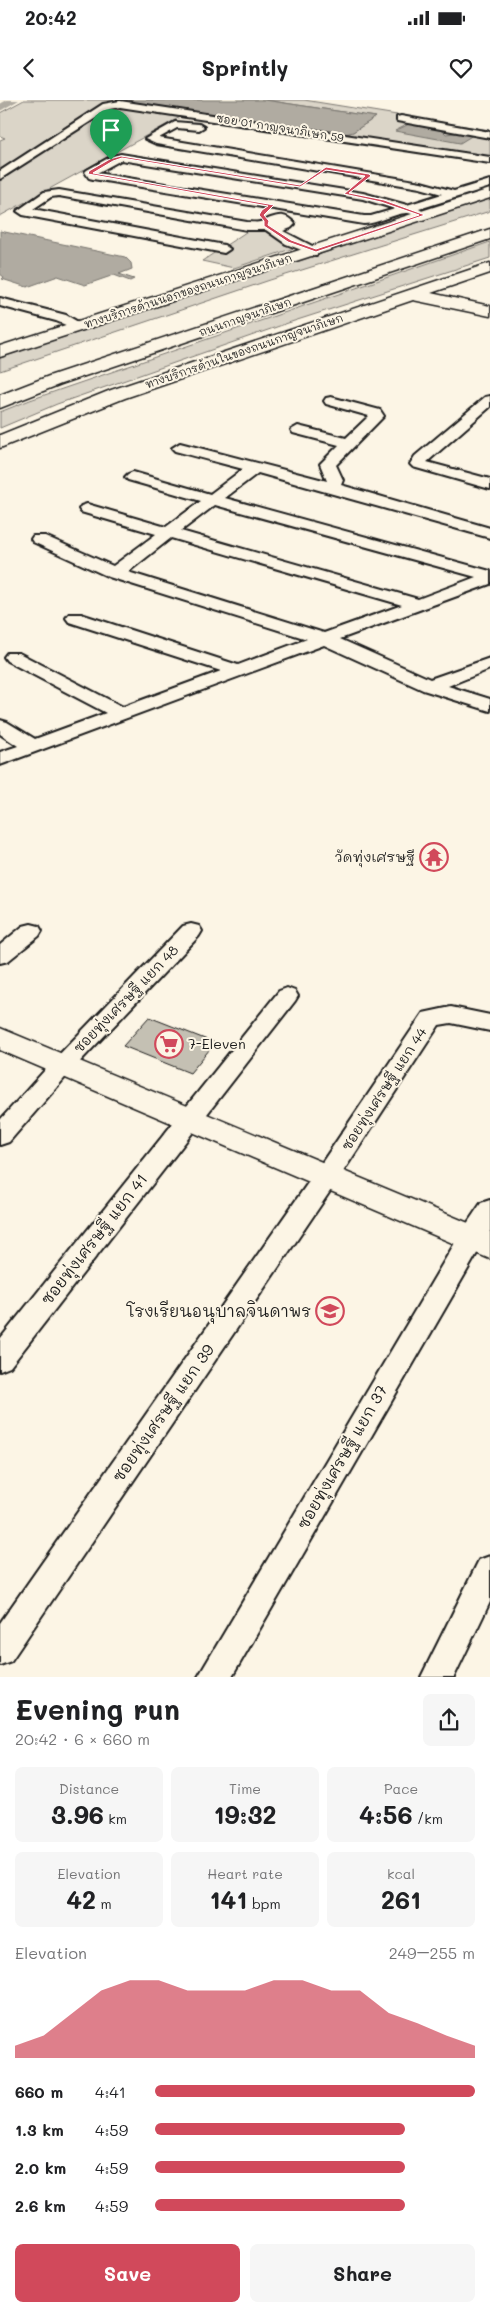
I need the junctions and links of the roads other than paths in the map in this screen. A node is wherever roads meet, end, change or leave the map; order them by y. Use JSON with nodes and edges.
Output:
{"nodes":[{"id":1,"x":401,"y":119,"type":"dead end"},
{"id":2,"x":213,"y":130,"type":"dead end"},
{"id":3,"x":490,"y":135,"type":"edge"},
{"id":4,"x":270,"y":149,"type":"dead end"},
{"id":5,"x":258,"y":158,"type":"junction"},
{"id":6,"x":490,"y":160,"type":"edge"},
{"id":7,"x":326,"y":168,"type":"junction"},
{"id":8,"x":395,"y":168,"type":"dead end"},
{"id":9,"x":228,"y":174,"type":"junction"},
{"id":10,"x":0,"y":176,"type":"edge"},
{"id":11,"x":369,"y":176,"type":"junction"},
{"id":12,"x":383,"y":178,"type":"junction"},
{"id":13,"x":490,"y":183,"type":"edge"},
{"id":14,"x":300,"y":186,"type":"junction"},
{"id":15,"x":200,"y":193,"type":"junction"},
{"id":16,"x":490,"y":193,"type":"edge"},
{"id":17,"x":345,"y":194,"type":"junction"},
{"id":18,"x":454,"y":194,"type":"junction"},
{"id":19,"x":273,"y":206,"type":"junction"},
{"id":20,"x":406,"y":209,"type":"junction"},
{"id":21,"x":423,"y":215,"type":"junction"},
{"id":22,"x":190,"y":216,"type":"junction"},
{"id":23,"x":490,"y":219,"type":"edge"},
{"id":24,"x":274,"y":224,"type":"junction"},
{"id":25,"x":490,"y":234,"type":"edge"},
{"id":26,"x":158,"y":237,"type":"junction"},
{"id":27,"x":322,"y":248,"type":"junction"},
{"id":28,"x":224,"y":249,"type":"dead end"},
{"id":29,"x":490,"y":268,"type":"edge"},
{"id":30,"x":411,"y":294,"type":"junction"},
{"id":31,"x":0,"y":302,"type":"edge"},
{"id":32,"x":490,"y":311,"type":"edge"},
{"id":33,"x":78,"y":326,"type":"junction"},
{"id":34,"x":0,"y":352,"type":"edge"},
{"id":35,"x":46,"y":366,"type":"dead end"},
{"id":36,"x":490,"y":400,"type":"edge"},
{"id":37,"x":331,"y":401,"type":"dead end"},
{"id":38,"x":0,"y":402,"type":"edge"},
{"id":39,"x":298,"y":430,"type":"dead end"},
{"id":40,"x":0,"y":442,"type":"edge"},
{"id":41,"x":348,"y":443,"type":"junction"},
{"id":42,"x":180,"y":448,"type":"dead end"},
{"id":43,"x":254,"y":468,"type":"junction"},
{"id":44,"x":134,"y":477,"type":"dead end"},
{"id":45,"x":490,"y":484,"type":"edge"},
{"id":46,"x":332,"y":487,"type":"junction"},
{"id":47,"x":213,"y":499,"type":"junction"},
{"id":48,"x":87,"y":509,"type":"dead end"},
{"id":49,"x":169,"y":532,"type":"junction"},
{"id":50,"x":490,"y":533,"type":"edge"},
{"id":51,"x":39,"y":539,"type":"dead end"},
{"id":52,"x":115,"y":573,"type":"junction"},
{"id":53,"x":490,"y":577,"type":"edge"},
{"id":54,"x":418,"y":604,"type":"junction"},
{"id":55,"x":75,"y":618,"type":"dead end"},
{"id":56,"x":324,"y":639,"type":"junction"},
{"id":57,"x":13,"y":656,"type":"dead end"},
{"id":58,"x":490,"y":663,"type":"edge"},
{"id":59,"x":238,"y":671,"type":"junction"},
{"id":60,"x":430,"y":686,"type":"junction"},
{"id":61,"x":490,"y":705,"type":"edge"},
{"id":62,"x":122,"y":714,"type":"junction"},
{"id":63,"x":0,"y":726,"type":"edge"},
{"id":64,"x":34,"y":747,"type":"junction"},
{"id":65,"x":0,"y":759,"type":"edge"},
{"id":66,"x":31,"y":931,"type":"dead end"},
{"id":67,"x":191,"y":931,"type":"dead end"},
{"id":68,"x":0,"y":956,"type":"edge"},
{"id":69,"x":287,"y":996,"type":"dead end"},
{"id":70,"x":490,"y":1023,"type":"edge"},
{"id":71,"x":0,"y":1038,"type":"edge"},
{"id":72,"x":62,"y":1066,"type":"junction"},
{"id":73,"x":189,"y":1120,"type":"junction"},
{"id":74,"x":0,"y":1136,"type":"edge"},
{"id":75,"x":326,"y":1177,"type":"junction"},
{"id":76,"x":490,"y":1210,"type":"edge"},
{"id":77,"x":480,"y":1242,"type":"edge"},
{"id":78,"x":0,"y":1359,"type":"edge"},
{"id":79,"x":490,"y":1570,"type":"edge"},
{"id":80,"x":0,"y":1650,"type":"edge"},
{"id":81,"x":214,"y":1677,"type":"edge"},
{"id":82,"x":437,"y":1677,"type":"edge"}],
"edges":[{"from":1,"to":3,"type":"street"},
{"from":2,"to":5,"type":"street"},
{"from":4,"to":5,"type":"street"},
{"from":5,"to":7,"type":"street"},
{"from":6,"to":10,"type":"street","name":"ซอย 01 กาญจนาภิเษก 59"},
{"from":7,"to":11,"type":"street"},
{"from":7,"to":14,"type":"street"},
{"from":8,"to":12,"type":"street"},
{"from":9,"to":14,"type":"street"},
{"from":9,"to":15,"type":"street"},
{"from":9,"to":15,"type":"street"},
{"from":11,"to":12,"type":"street"},
{"from":11,"to":17,"type":"street"},
{"from":12,"to":18,"type":"street"},
{"from":13,"to":18,"type":"street"},
{"from":14,"to":17,"type":"street"},
{"from":14,"to":19,"type":"street"},
{"from":15,"to":19,"type":"street"},
{"from":16,"to":21,"type":"main road","name":"ทางบริการด้านนอกของถนนกาญจนาภิเษก"},
{"from":17,"to":20,"type":"street"},
{"from":18,"to":20,"type":"street"},
{"from":19,"to":20,"type":"street"},
{"from":19,"to":24,"type":"street"},
{"from":20,"to":21,"type":"street"},
{"from":21,"to":27,"type":"main road","name":"ทางบริการด้านนอกของถนนกาญจนาภิเษก"},
{"from":22,"to":24,"type":"street"},
{"from":22,"to":26,"type":"street"},
{"from":22,"to":26,"type":"street"},
{"from":23,"to":35,"type":"main road","name":"ถนนกาญจนาภิเษก"},
{"from":24,"to":27,"type":"street"},
{"from":25,"to":38,"type":"main road","name":"ถนนกาญจนาภิเษก"},
{"from":26,"to":28,"type":"street"},
{"from":27,"to":33,"type":"main road","name":"ทางบริการด้านนอกของถนนกาญจนาภิเษก"},
{"from":29,"to":30,"type":"main road","name":"ทางบริการด้านในของถนนกาญจนาภิเษก"},
{"from":30,"to":32,"type":"main road"},
{"from":30,"to":40,"type":"main road","name":"ทางบริการด้านในของถนนกาญจนาภิเษก"},
{"from":31,"to":33,"type":"street"},
{"from":33,"to":34,"type":"main road","name":"ทางบริการด้านนอกของถนนกาญจนาภิเษก"},
{"from":36,"to":45,"type":"street"},
{"from":37,"to":41,"type":"street"},
{"from":39,"to":41,"type":"street"},
{"from":41,"to":46,"type":"street"},
{"from":42,"to":43,"type":"street"},
{"from":43,"to":46,"type":"street"},
{"from":43,"to":47,"type":"street"},
{"from":44,"to":47,"type":"street"},
{"from":46,"to":50,"type":"street"},
{"from":47,"to":49,"type":"street"},
{"from":47,"to":53,"type":"street"},
{"from":48,"to":49,"type":"street"},
{"from":49,"to":52,"type":"street"},
{"from":49,"to":54,"type":"street"},
{"from":51,"to":52,"type":"street"},
{"from":52,"to":56,"type":"street"},
{"from":53,"to":54,"type":"street"},
{"from":54,"to":56,"type":"street"},
{"from":55,"to":59,"type":"street"},
{"from":56,"to":59,"type":"street"},
{"from":56,"to":60,"type":"street"},
{"from":57,"to":62,"type":"street"},
{"from":58,"to":60,"type":"street"},
{"from":59,"to":62,"type":"street"},
{"from":60,"to":61,"type":"street"},
{"from":62,"to":64,"type":"street"},
{"from":63,"to":64,"type":"street"},
{"from":64,"to":65,"type":"street"},
{"from":66,"to":68,"type":"street"},
{"from":67,"to":72,"type":"street","name":"ซอยทุ่งเศรษฐี แยก 48"},
{"from":69,"to":73,"type":"street","name":"ซอยทุ่งเศรษฐี แยก 41"},
{"from":70,"to":75,"type":"street","name":"ซอยทุ่งเศรษฐี แยก 44"},
{"from":71,"to":72,"type":"main road"},
{"from":72,"to":73,"type":"main road"},
{"from":72,"to":74,"type":"street","name":"ซอยทุ่งเศรษฐี แยก 48"},
{"from":73,"to":75,"type":"main road"},
{"from":73,"to":78,"type":"street","name":"ซอยทุ่งเศรษฐี แยก 41"},
{"from":75,"to":77,"type":"main road"},
{"from":75,"to":80,"type":"street","name":"ซอยทุ่งเศรษฐี แยก 39"},
{"from":76,"to":77,"type":"street","name":"ซอยทุ่งเศรษฐี แยก 37"},
{"from":77,"to":81,"type":"street","name":"ซอยทุ่งเศรษฐี แยก 37"},
{"from":79,"to":82,"type":"street"}]}
